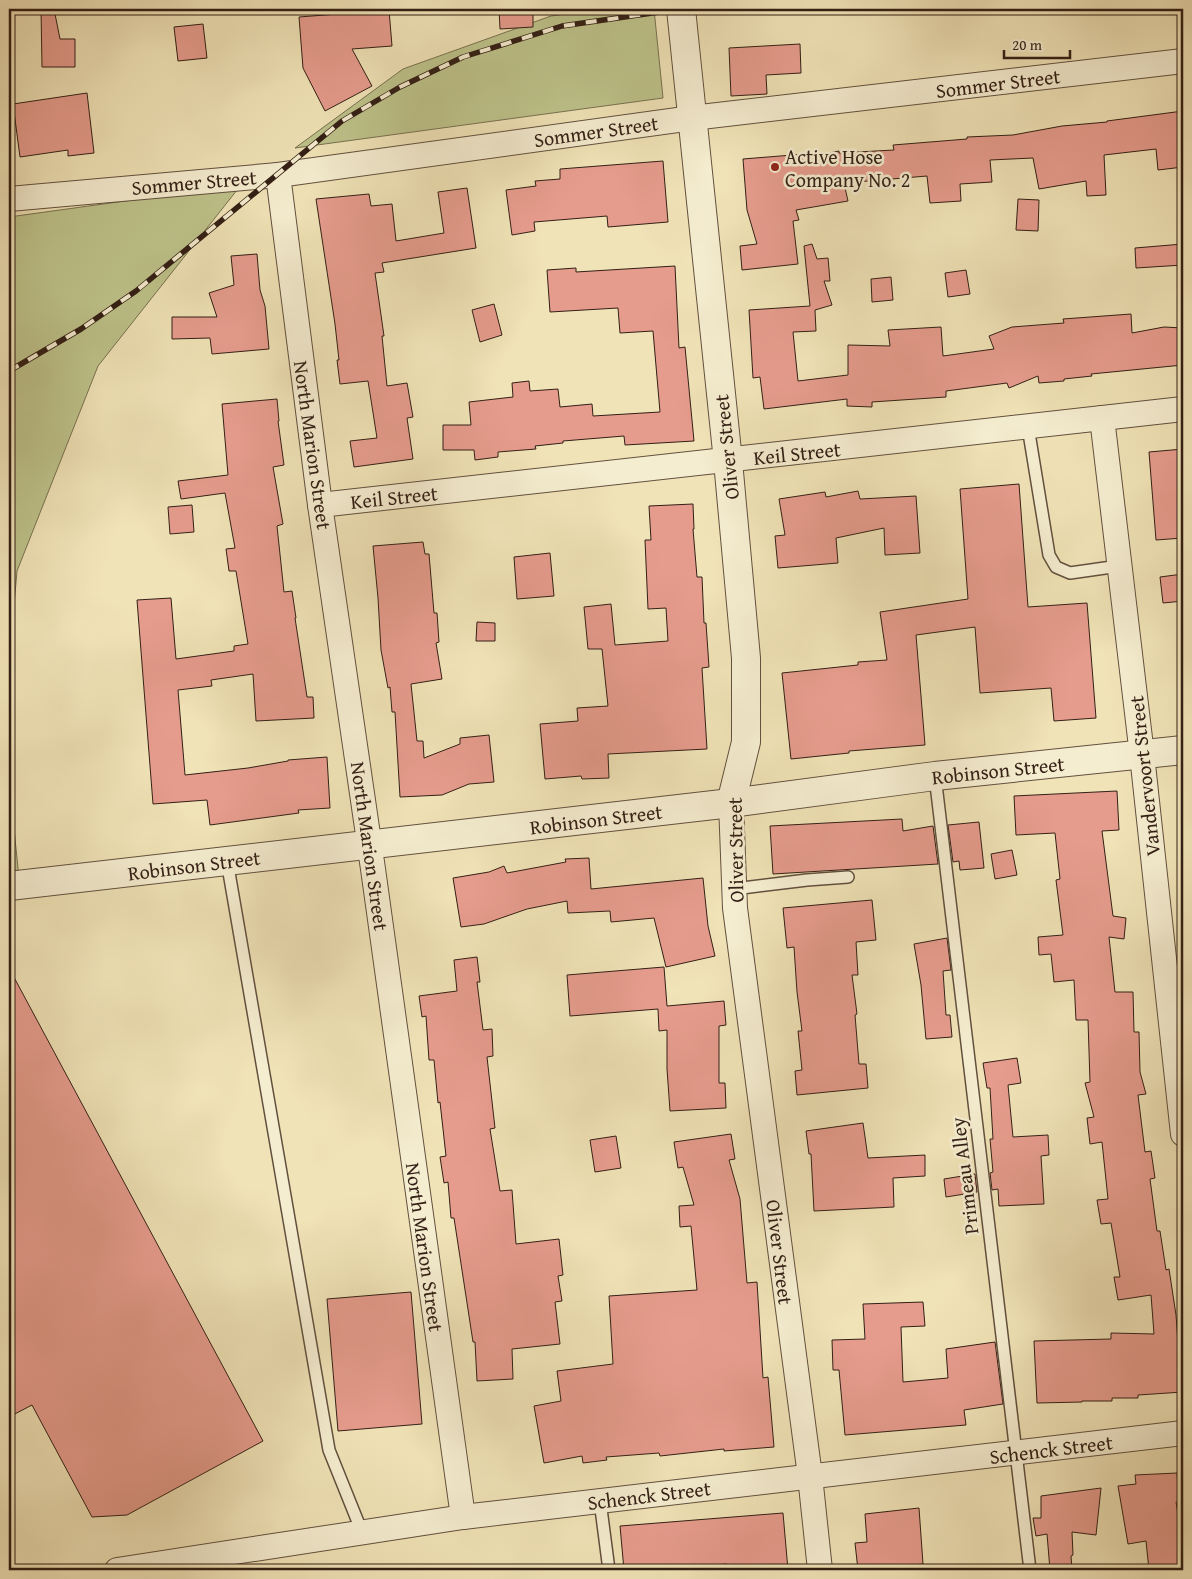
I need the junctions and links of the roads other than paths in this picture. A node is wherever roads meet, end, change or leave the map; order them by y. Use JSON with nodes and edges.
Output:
{"nodes":[{"id":1,"x":681,"y":9,"type":"edge"},
{"id":2,"x":1183,"y":61,"type":"edge"},
{"id":3,"x":692,"y":118,"type":"junction"},
{"id":4,"x":278,"y":175,"type":"junction"},
{"id":5,"x":9,"y":198,"type":"edge"},
{"id":6,"x":1183,"y":409,"type":"edge"},
{"id":7,"x":1102,"y":418,"type":"junction"},
{"id":8,"x":1028,"y":426,"type":"junction"},
{"id":9,"x":728,"y":461,"type":"junction"},
{"id":10,"x":320,"y":505,"type":"junction"},
{"id":11,"x":1119,"y":566,"type":"junction"},
{"id":12,"x":1183,"y":750,"type":"edge"},
{"id":13,"x":1142,"y":755,"type":"junction"},
{"id":14,"x":935,"y":776,"type":"junction"},
{"id":15,"x":731,"y":803,"type":"junction"},
{"id":16,"x":370,"y":845,"type":"junction"},
{"id":17,"x":227,"y":861,"type":"junction"},
{"id":18,"x":848,"y":877,"type":"dead end"},
{"id":19,"x":9,"y":886,"type":"edge"},
{"id":20,"x":734,"y":889,"type":"junction"},
{"id":21,"x":1180,"y":1084,"type":"edge"},
{"id":22,"x":1183,"y":1134,"type":"edge"},
{"id":23,"x":1183,"y":1433,"type":"edge"},
{"id":24,"x":1016,"y":1453,"type":"junction"},
{"id":25,"x":810,"y":1476,"type":"junction"},
{"id":26,"x":600,"y":1501,"type":"junction"},
{"id":27,"x":462,"y":1517,"type":"junction"},
{"id":28,"x":362,"y":1532,"type":"junction"},
{"id":29,"x":117,"y":1570,"type":"edge"},
{"id":30,"x":609,"y":1570,"type":"edge"},
{"id":31,"x":820,"y":1570,"type":"edge"},
{"id":32,"x":1030,"y":1570,"type":"edge"}],
"edges":[{"from":1,"to":3,"type":"street","name":"Oliver Street"},
{"from":2,"to":3,"type":"street","name":"Sommer Street"},
{"from":3,"to":4,"type":"street","name":"Sommer Street"},
{"from":3,"to":9,"type":"street","name":"Oliver Street"},
{"from":4,"to":5,"type":"street","name":"Sommer Street"},
{"from":4,"to":10,"type":"street","name":"North Marion Street"},
{"from":6,"to":7,"type":"street","name":"Keil Street"},
{"from":7,"to":8,"type":"street","name":"Keil Street"},
{"from":7,"to":11,"type":"street","name":"Vandervoort Street"},
{"from":8,"to":9,"type":"street","name":"Keil Street"},
{"from":8,"to":11,"type":"lane"},
{"from":9,"to":10,"type":"street","name":"Keil Street"},
{"from":9,"to":15,"type":"street","name":"Oliver Street"},
{"from":10,"to":16,"type":"street","name":"North Marion Street"},
{"from":11,"to":13,"type":"street","name":"Vandervoort Street"},
{"from":12,"to":13,"type":"street","name":"Robinson Street"},
{"from":13,"to":14,"type":"street","name":"Robinson Street"},
{"from":13,"to":21,"type":"street","name":"Vandervoort Street"},
{"from":14,"to":15,"type":"street","name":"Robinson Street"},
{"from":14,"to":24,"type":"lane","name":"Primeau Alley"},
{"from":15,"to":16,"type":"street","name":"Robinson Street"},
{"from":15,"to":20,"type":"street","name":"Oliver Street"},
{"from":16,"to":17,"type":"street","name":"Robinson Street"},
{"from":16,"to":27,"type":"street","name":"North Marion Street"},
{"from":17,"to":19,"type":"street","name":"Robinson Street"},
{"from":17,"to":28,"type":"lane"},
{"from":18,"to":20,"type":"lane"},
{"from":20,"to":25,"type":"street","name":"Oliver Street"},
{"from":21,"to":22,"type":"street","name":"Vandervoort Street"},
{"from":23,"to":24,"type":"street","name":"Schenck Street"},
{"from":24,"to":25,"type":"street","name":"Schenck Street"},
{"from":24,"to":32,"type":"lane","name":"Primeau Alley"},
{"from":25,"to":26,"type":"street","name":"Schenck Street"},
{"from":25,"to":31,"type":"street","name":"Oliver Street"},
{"from":26,"to":27,"type":"street","name":"Schenck Street"},
{"from":26,"to":30,"type":"lane"},
{"from":27,"to":28,"type":"street","name":"Schenck Street"},
{"from":28,"to":29,"type":"street","name":"Schenck Street"}]}
